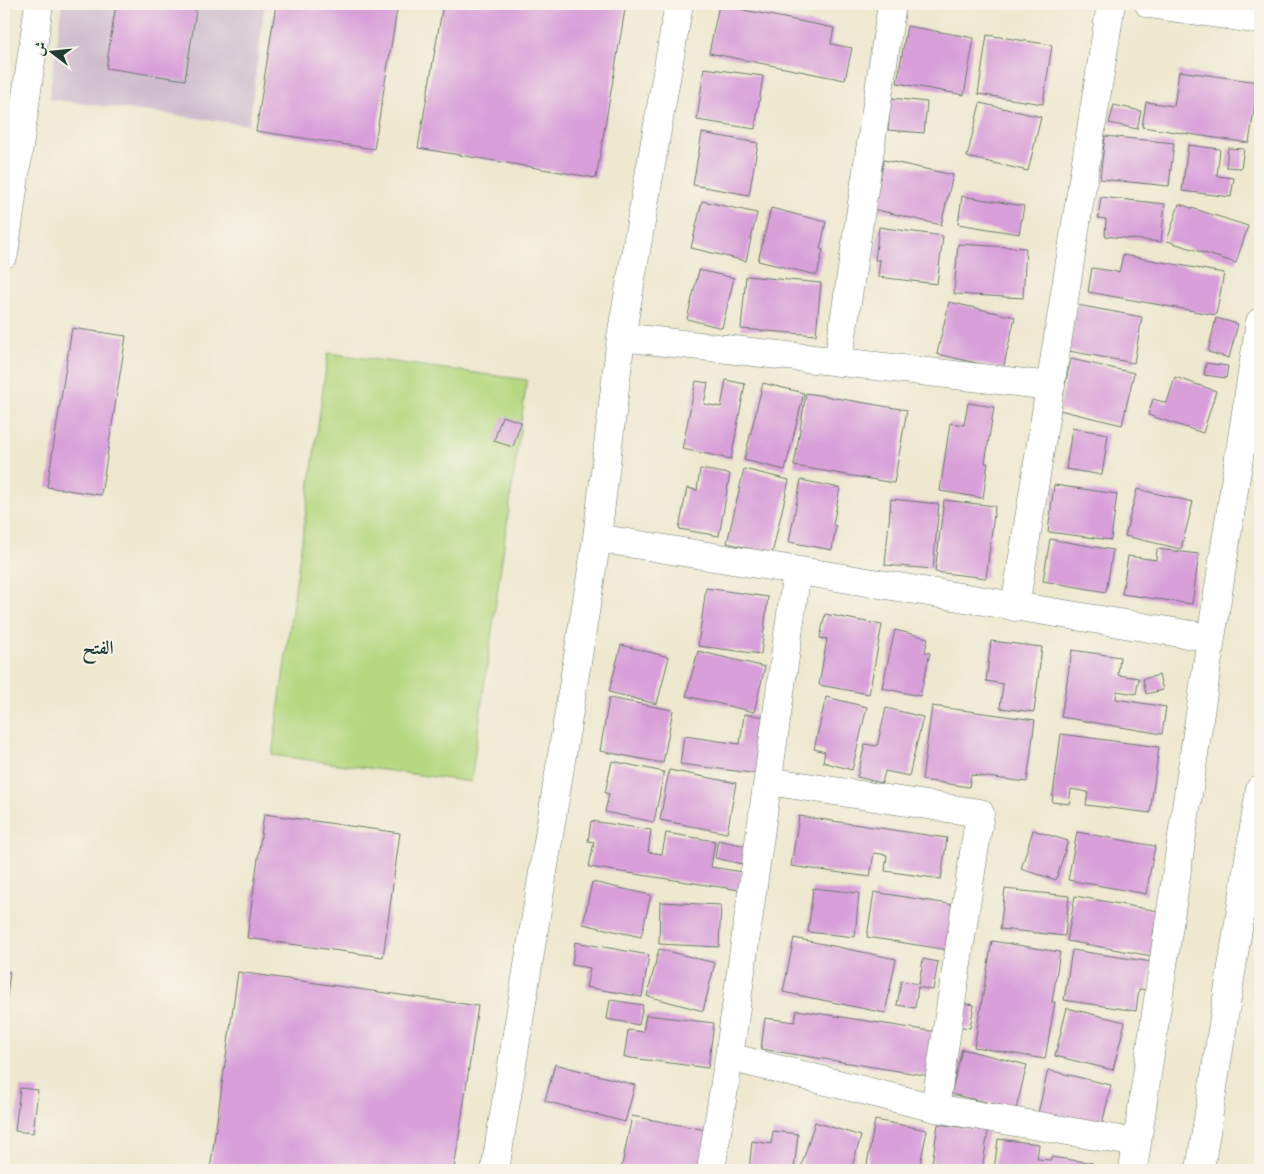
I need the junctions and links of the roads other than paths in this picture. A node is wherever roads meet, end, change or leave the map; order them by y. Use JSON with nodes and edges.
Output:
{"nodes":[{"id":1,"x":39,"y":4,"type":"edge"},
{"id":2,"x":678,"y":4,"type":"edge"},
{"id":3,"x":892,"y":4,"type":"edge"},
{"id":4,"x":1111,"y":4,"type":"edge"},
{"id":5,"x":1150,"y":4,"type":"edge"},
{"id":6,"x":1260,"y":20,"type":"edge"},
{"id":7,"x":4,"y":254,"type":"edge"},
{"id":8,"x":1260,"y":322,"type":"edge"},
{"id":9,"x":621,"y":337,"type":"junction"},
{"id":10,"x":838,"y":362,"type":"junction"},
{"id":11,"x":1050,"y":386,"type":"junction"},
{"id":12,"x":597,"y":538,"type":"junction"},
{"id":13,"x":796,"y":571,"type":"junction"},
{"id":14,"x":1015,"y":607,"type":"junction"},
{"id":15,"x":1211,"y":638,"type":"junction"},
{"id":16,"x":768,"y":781,"type":"junction"},
{"id":17,"x":1260,"y":789,"type":"edge"},
{"id":18,"x":730,"y":1057,"type":"junction"},
{"id":19,"x":936,"y":1108,"type":"junction"},
{"id":20,"x":1138,"y":1143,"type":"junction"},
{"id":21,"x":495,"y":1170,"type":"edge"},
{"id":22,"x":711,"y":1170,"type":"edge"},
{"id":23,"x":1133,"y":1170,"type":"edge"},
{"id":24,"x":1200,"y":1170,"type":"edge"}],
"edges":[{"from":1,"to":7,"type":"street"},
{"from":2,"to":9,"type":"street"},
{"from":3,"to":10,"type":"street"},
{"from":4,"to":11,"type":"street"},
{"from":5,"to":6,"type":"street"},
{"from":8,"to":15,"type":"street"},
{"from":9,"to":10,"type":"street"},
{"from":9,"to":12,"type":"street"},
{"from":10,"to":11,"type":"street"},
{"from":11,"to":14,"type":"street"},
{"from":12,"to":13,"type":"street"},
{"from":12,"to":21,"type":"street"},
{"from":13,"to":14,"type":"street"},
{"from":13,"to":16,"type":"street"},
{"from":14,"to":15,"type":"street"},
{"from":15,"to":20,"type":"street"},
{"from":16,"to":18,"type":"street"},
{"from":16,"to":19,"type":"street"},
{"from":17,"to":24,"type":"street"},
{"from":18,"to":19,"type":"street"},
{"from":18,"to":22,"type":"street"},
{"from":19,"to":20,"type":"street"},
{"from":20,"to":23,"type":"street"}]}
